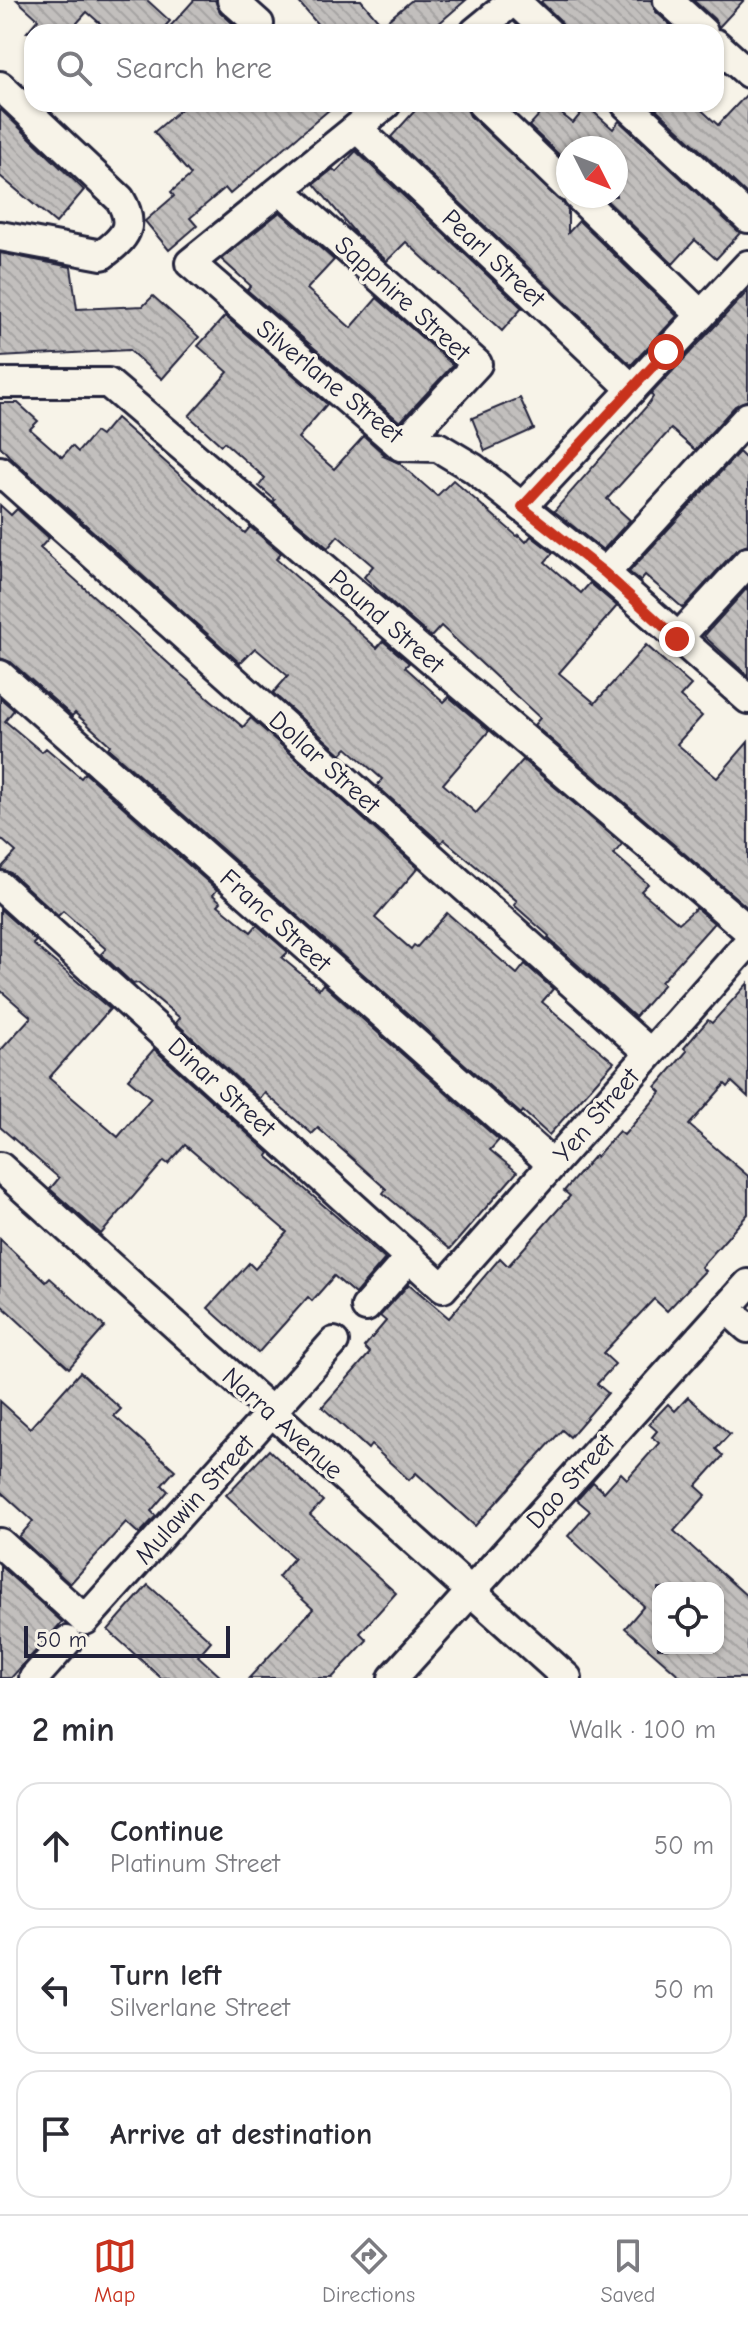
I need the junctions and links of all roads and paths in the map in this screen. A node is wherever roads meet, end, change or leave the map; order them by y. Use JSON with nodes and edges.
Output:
{"nodes":[{"id":1,"x":232,"y":0,"type":"edge"},
{"id":2,"x":514,"y":0,"type":"edge"},
{"id":3,"x":668,"y":0,"type":"edge"},
{"id":4,"x":259,"y":24,"type":"dead end"},
{"id":5,"x":485,"y":24,"type":"edge"},
{"id":6,"x":540,"y":24,"type":"edge"},
{"id":7,"x":694,"y":24,"type":"edge"},
{"id":8,"x":724,"y":51,"type":"edge"},
{"id":9,"x":748,"y":73,"type":"edge"},
{"id":10,"x":0,"y":86,"type":"edge"},
{"id":11,"x":24,"y":109,"type":"edge"},
{"id":12,"x":28,"y":112,"type":"edge"},
{"id":13,"x":376,"y":112,"type":"edge"},
{"id":14,"x":490,"y":112,"type":"edge"},
{"id":15,"x":635,"y":112,"type":"edge"},
{"id":16,"x":357,"y":128,"type":"junction"},
{"id":17,"x":556,"y":175,"type":"edge"},
{"id":18,"x":281,"y":190,"type":"junction"},
{"id":19,"x":590,"y":208,"type":"edge"},
{"id":20,"x":748,"y":218,"type":"edge"},
{"id":21,"x":0,"y":236,"type":"edge"},
{"id":22,"x":748,"y":265,"type":"edge"},
{"id":23,"x":701,"y":315,"type":"junction"},
{"id":24,"x":0,"y":383,"type":"edge"},
{"id":25,"x":632,"y":389,"type":"junction"},
{"id":26,"x":748,"y":417,"type":"edge"},
{"id":27,"x":401,"y":446,"type":"junction"},
{"id":28,"x":0,"y":471,"type":"edge"},
{"id":29,"x":522,"y":507,"type":"junction"},
{"id":30,"x":748,"y":562,"type":"edge"},
{"id":31,"x":605,"y":573,"type":"junction"},
{"id":32,"x":677,"y":639,"type":"junction"},
{"id":33,"x":0,"y":675,"type":"edge"},
{"id":34,"x":748,"y":699,"type":"edge"},
{"id":35,"x":0,"y":886,"type":"edge"},
{"id":36,"x":748,"y":930,"type":"edge"},
{"id":37,"x":748,"y":943,"type":"edge"},
{"id":38,"x":650,"y":1053,"type":"junction"},
{"id":39,"x":552,"y":1164,"type":"junction"},
{"id":40,"x":0,"y":1167,"type":"edge"},
{"id":41,"x":410,"y":1257,"type":"junction"},
{"id":42,"x":748,"y":1284,"type":"edge"},
{"id":43,"x":443,"y":1288,"type":"joint"},
{"id":44,"x":366,"y":1307,"type":"dead end"},
{"id":45,"x":726,"y":1308,"type":"junction"},
{"id":46,"x":748,"y":1328,"type":"edge"},
{"id":47,"x":334,"y":1342,"type":"dead end"},
{"id":48,"x":272,"y":1412,"type":"junction"},
{"id":49,"x":0,"y":1543,"type":"edge"},
{"id":50,"x":471,"y":1591,"type":"junction"},
{"id":51,"x":76,"y":1631,"type":"junction"},
{"id":52,"x":34,"y":1678,"type":"edge"},
{"id":53,"x":393,"y":1678,"type":"edge"},
{"id":54,"x":567,"y":1678,"type":"edge"}],
"edges":[{"from":1,"to":4,"type":"street"},
{"from":2,"to":5,"type":"street"},
{"from":2,"to":6,"type":"street"},
{"from":3,"to":7,"type":"street"},
{"from":8,"to":9,"type":"street"},
{"from":10,"to":11,"type":"street"},
{"from":12,"to":21,"type":"street"},
{"from":13,"to":16,"type":"street","name":"Silverlane Street"},
{"from":14,"to":17,"type":"street"},
{"from":15,"to":20,"type":"street"},
{"from":16,"to":18,"type":"street","name":"Silverlane Street"},
{"from":16,"to":25,"type":"street","name":"Pearl Street"},
{"from":18,"to":27,"type":"street","name":"Sapphire Street"},
{"from":18,"to":27,"type":"street","name":"Silverlane Street"},
{"from":19,"to":23,"type":"street"},
{"from":22,"to":23,"type":"street"},
{"from":23,"to":25,"type":"street"},
{"from":24,"to":36,"type":"street","name":"Pound Street"},
{"from":25,"to":29,"type":"street"},
{"from":26,"to":31,"type":"street"},
{"from":27,"to":29,"type":"street","name":"Silverlane Street"},
{"from":28,"to":38,"type":"street","name":"Dollar Street"},
{"from":29,"to":31,"type":"street","name":"Silverlane Street"},
{"from":30,"to":32,"type":"street"},
{"from":31,"to":32,"type":"street","name":"Silverlane Street"},
{"from":32,"to":34,"type":"street","name":"Silverlane Street"},
{"from":33,"to":39,"type":"street","name":"Franc Street"},
{"from":35,"to":41,"type":"street","name":"Dinar Street"},
{"from":37,"to":38,"type":"street","name":"Yen Street"},
{"from":38,"to":39,"type":"street","name":"Yen Street"},
{"from":39,"to":43,"type":"street","name":"Yen Street"},
{"from":40,"to":48,"type":"street","name":"Narra Avenue"},
{"from":41,"to":43,"type":"street","name":"Dinar Street"},
{"from":41,"to":44,"type":"street"},
{"from":42,"to":45,"type":"street","name":"Dao Street"},
{"from":45,"to":46,"type":"street"},
{"from":45,"to":50,"type":"street","name":"Dao Street"},
{"from":47,"to":48,"type":"street","name":"Mulawin Street"},
{"from":48,"to":50,"type":"street","name":"Narra Avenue"},
{"from":48,"to":51,"type":"street","name":"Mulawin Street"},
{"from":49,"to":51,"type":"street"},
{"from":50,"to":53,"type":"street","name":"Dao Street"},
{"from":50,"to":54,"type":"street","name":"Narra Avenue"},
{"from":51,"to":52,"type":"street","name":"Mulawin Street"}]}
